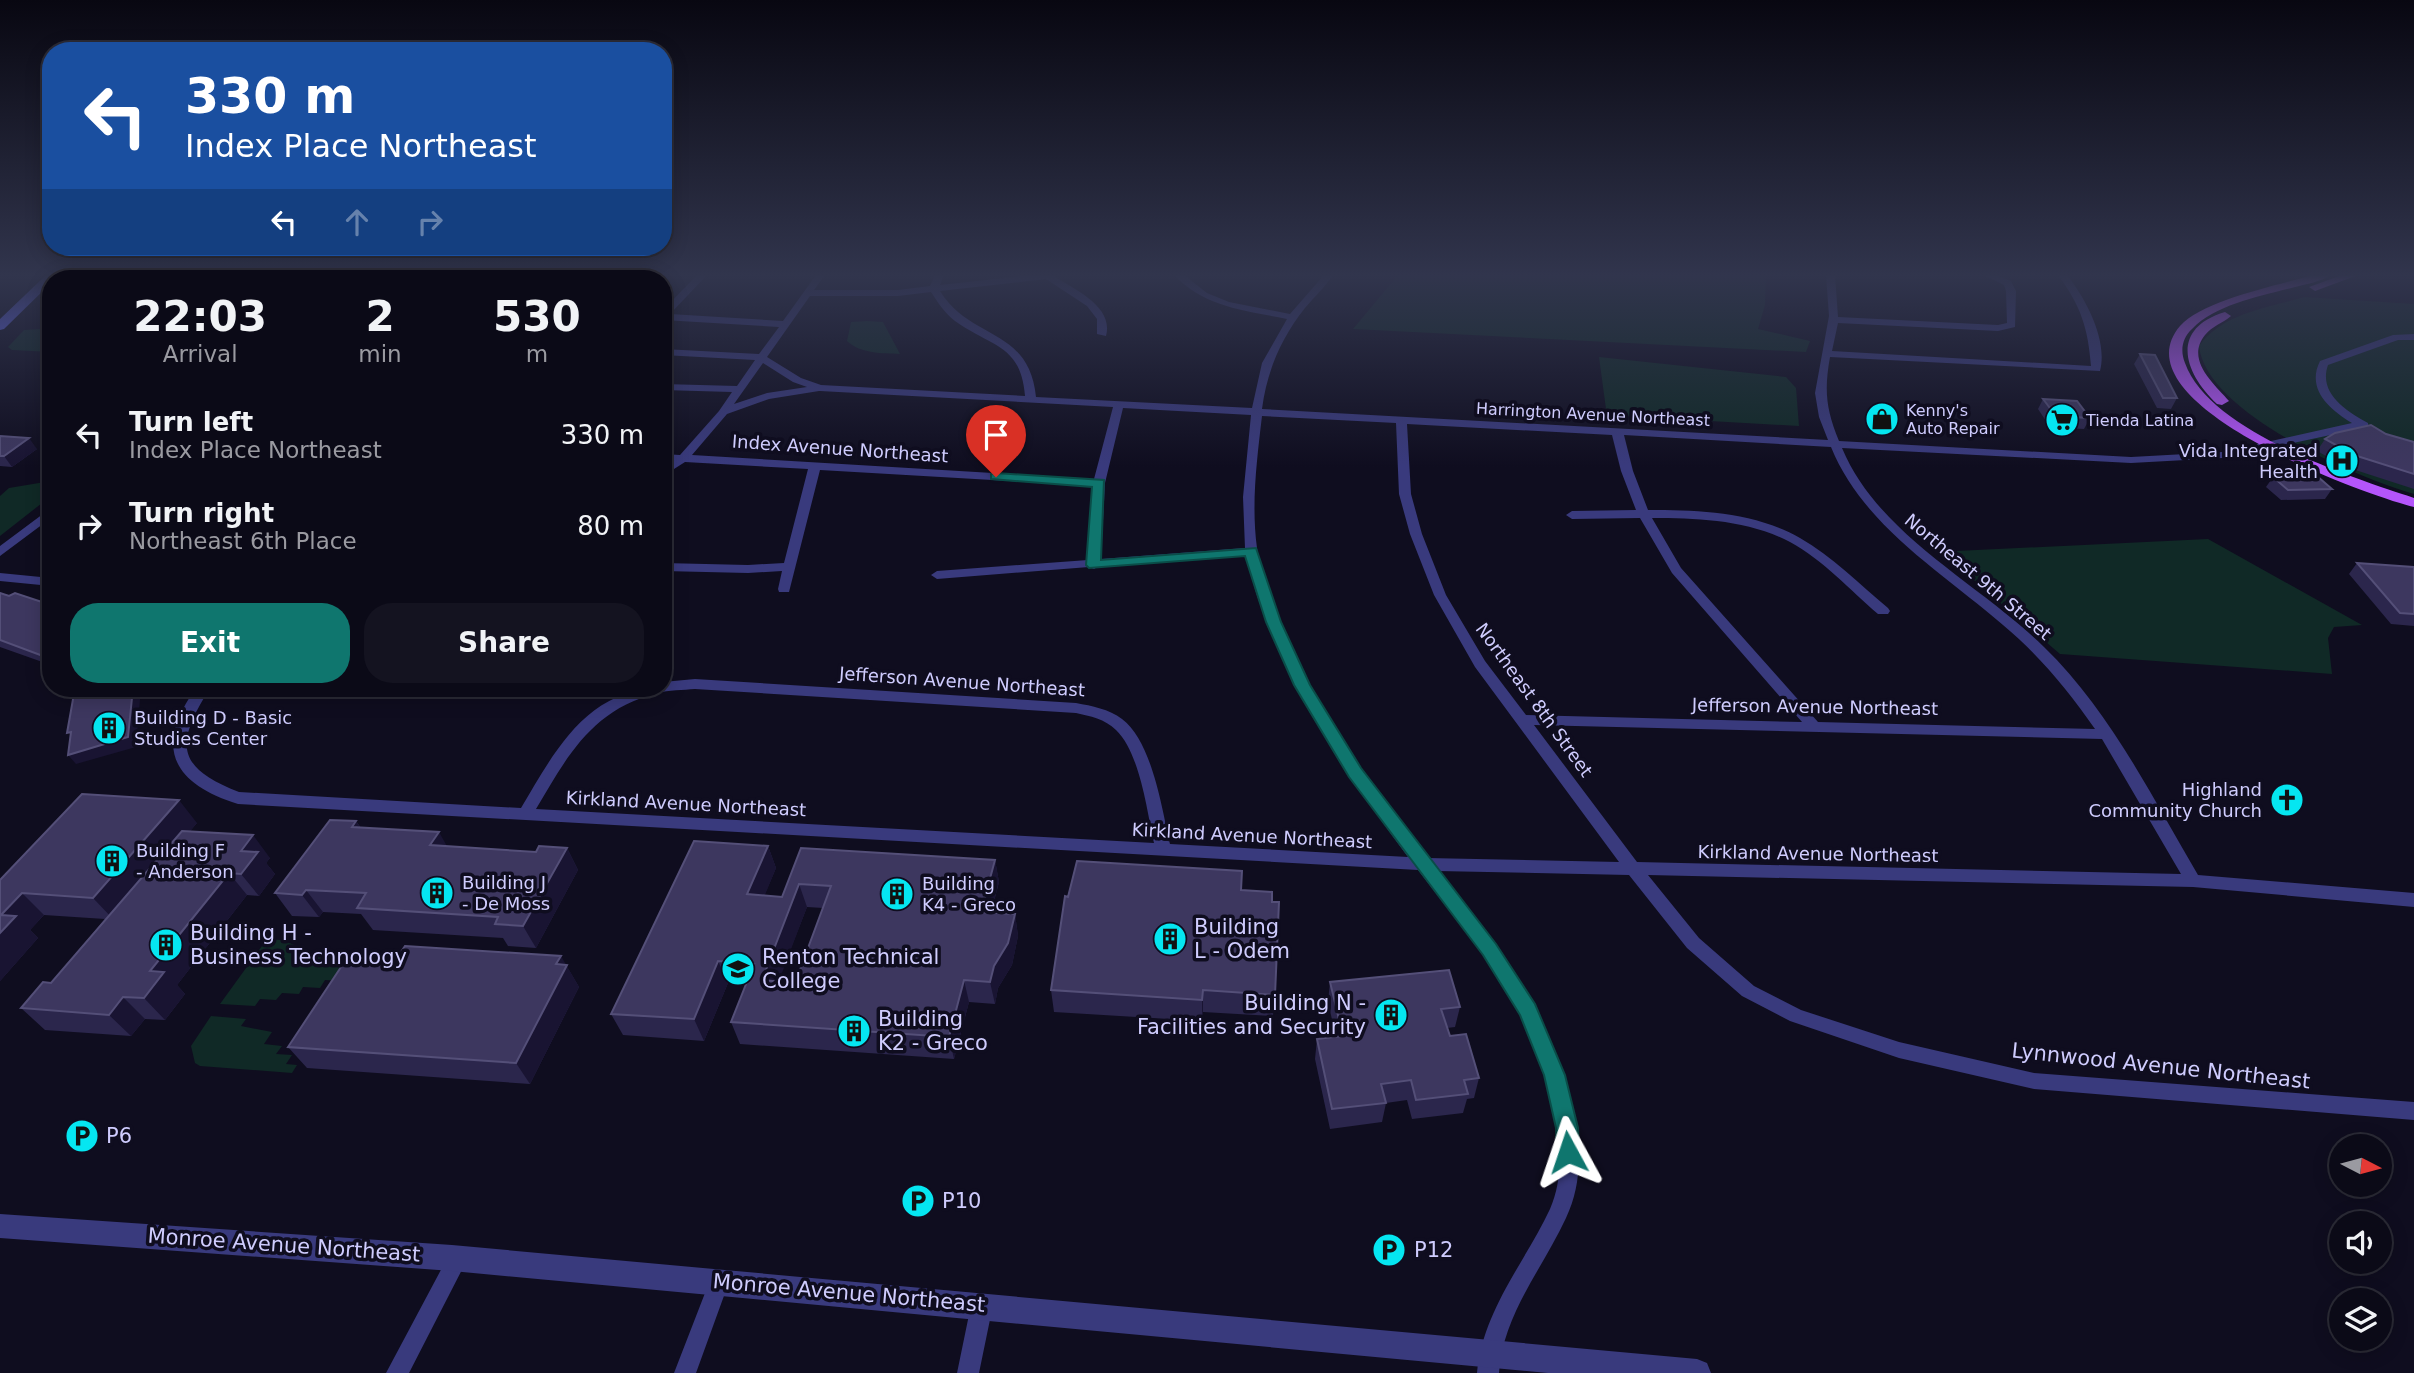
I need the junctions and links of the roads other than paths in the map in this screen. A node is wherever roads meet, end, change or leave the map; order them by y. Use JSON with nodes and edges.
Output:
{"nodes":[{"id":1,"x":772,"y":339,"type":"edge"},
{"id":2,"x":994,"y":339,"type":"edge"},
{"id":3,"x":1280,"y":339,"type":"edge"},
{"id":4,"x":1829,"y":339,"type":"edge"},
{"id":5,"x":2094,"y":339,"type":"edge"},
{"id":6,"x":2177,"y":339,"type":"edge"},
{"id":7,"x":2195,"y":339,"type":"edge"},
{"id":8,"x":2392,"y":339,"type":"edge"},
{"id":9,"x":672,"y":352,"type":"edge"},
{"id":10,"x":1826,"y":354,"type":"junction"},
{"id":11,"x":760,"y":357,"type":"junction"},
{"id":12,"x":2176,"y":361,"type":"junction"},
{"id":13,"x":2205,"y":386,"type":"junction"},
{"id":14,"x":672,"y":387,"type":"edge"},
{"id":15,"x":820,"y":388,"type":"junction"},
{"id":16,"x":737,"y":389,"type":"junction"},
{"id":17,"x":1031,"y":399,"type":"junction"},
{"id":18,"x":1119,"y":404,"type":"junction"},
{"id":19,"x":1258,"y":412,"type":"junction"},
{"id":20,"x":723,"y":413,"type":"junction"},
{"id":21,"x":1401,"y":419,"type":"junction"},
{"id":22,"x":2361,"y":424,"type":"junction"},
{"id":23,"x":2373,"y":430,"type":"edge"},
{"id":24,"x":1617,"y":431,"type":"junction"},
{"id":25,"x":1833,"y":443,"type":"junction"},
{"id":26,"x":2272,"y":444,"type":"junction"},
{"id":27,"x":672,"y":457,"type":"edge"},
{"id":28,"x":684,"y":457,"type":"junction"},
{"id":29,"x":672,"y":466,"type":"edge"},
{"id":30,"x":815,"y":466,"type":"junction"},
{"id":31,"x":1099,"y":483,"type":"junction"},
{"id":32,"x":2414,"y":503,"type":"edge"},
{"id":33,"x":1572,"y":515,"type":"dead end"},
{"id":34,"x":1644,"y":515,"type":"junction"},
{"id":35,"x":42,"y":519,"type":"edge"},
{"id":36,"x":1251,"y":551,"type":"junction"},
{"id":37,"x":0,"y":552,"type":"edge"},
{"id":38,"x":1094,"y":565,"type":"junction"},
{"id":39,"x":672,"y":567,"type":"edge"},
{"id":40,"x":788,"y":568,"type":"junction"},
{"id":41,"x":937,"y":575,"type":"dead end"},
{"id":42,"x":0,"y":577,"type":"edge"},
{"id":43,"x":42,"y":581,"type":"edge"},
{"id":44,"x":783,"y":589,"type":"dead end"},
{"id":45,"x":1883,"y":611,"type":"dead end"},
{"id":46,"x":672,"y":686,"type":"edge"},
{"id":47,"x":195,"y":697,"type":"edge"},
{"id":48,"x":624,"y":697,"type":"edge"},
{"id":49,"x":1522,"y":720,"type":"junction"},
{"id":50,"x":1813,"y":725,"type":"junction"},
{"id":51,"x":2106,"y":734,"type":"junction"},
{"id":52,"x":525,"y":814,"type":"junction"},
{"id":53,"x":1164,"y":850,"type":"junction"},
{"id":54,"x":1423,"y":864,"type":"junction"},
{"id":55,"x":1634,"y":870,"type":"junction"},
{"id":56,"x":2193,"y":881,"type":"junction"},
{"id":57,"x":2414,"y":900,"type":"edge"},
{"id":58,"x":2414,"y":1111,"type":"edge"},
{"id":59,"x":0,"y":1226,"type":"edge"},
{"id":60,"x":458,"y":1258,"type":"junction"},
{"id":61,"x":719,"y":1282,"type":"junction"},
{"id":62,"x":982,"y":1305,"type":"junction"},
{"id":63,"x":1487,"y":1364,"type":"edge"},
{"id":64,"x":397,"y":1373,"type":"edge"},
{"id":65,"x":685,"y":1373,"type":"edge"},
{"id":66,"x":968,"y":1373,"type":"edge"},
{"id":67,"x":1696,"y":1373,"type":"edge"}],
"edges":[{"from":1,"to":11,"type":"street"},
{"from":2,"to":17,"type":"street"},
{"from":3,"to":19,"type":"street"},
{"from":4,"to":10,"type":"street","name":"Northeast 9th Street"},
{"from":5,"to":10,"type":"street"},
{"from":6,"to":12,"type":"main road"},
{"from":7,"to":13,"type":"main road"},
{"from":8,"to":22,"type":"street"},
{"from":9,"to":11,"type":"street"},
{"from":10,"to":25,"type":"street","name":"Northeast 9th Street"},
{"from":11,"to":15,"type":"street","name":"Harrington Avenue Northeast"},
{"from":11,"to":16,"type":"street"},
{"from":12,"to":13,"type":"main road"},
{"from":12,"to":26,"type":"main road"},
{"from":13,"to":26,"type":"main road"},
{"from":14,"to":16,"type":"street"},
{"from":15,"to":17,"type":"street","name":"Harrington Avenue Northeast"},
{"from":15,"to":20,"type":"street","name":"Harrington Avenue Northeast"},
{"from":16,"to":20,"type":"street"},
{"from":17,"to":18,"type":"street","name":"Harrington Avenue Northeast"},
{"from":18,"to":19,"type":"street","name":"Harrington Avenue Northeast"},
{"from":18,"to":31,"type":"street"},
{"from":19,"to":21,"type":"street","name":"Harrington Avenue Northeast"},
{"from":19,"to":36,"type":"street"},
{"from":20,"to":28,"type":"street"},
{"from":21,"to":24,"type":"street","name":"Harrington Avenue Northeast"},
{"from":21,"to":49,"type":"street","name":"Northeast 8th Street"},
{"from":22,"to":23,"type":"street"},
{"from":22,"to":26,"type":"street","name":"Harrington Avenue Northeast"},
{"from":24,"to":25,"type":"street","name":"Harrington Avenue Northeast"},
{"from":24,"to":34,"type":"street"},
{"from":25,"to":26,"type":"street","name":"Harrington Avenue Northeast"},
{"from":25,"to":51,"type":"street","name":"Northeast 9th Street"},
{"from":26,"to":32,"type":"main road"},
{"from":27,"to":28,"type":"street","name":"Index Avenue Northeast"},
{"from":28,"to":29,"type":"street"},
{"from":28,"to":30,"type":"street","name":"Index Avenue Northeast"},
{"from":30,"to":31,"type":"street","name":"Index Avenue Northeast"},
{"from":30,"to":40,"type":"street"},
{"from":31,"to":38,"type":"street"},
{"from":33,"to":34,"type":"street"},
{"from":34,"to":45,"type":"street"},
{"from":34,"to":50,"type":"street"},
{"from":35,"to":37,"type":"street"},
{"from":36,"to":38,"type":"street"},
{"from":36,"to":54,"type":"street"},
{"from":38,"to":41,"type":"street"},
{"from":39,"to":40,"type":"street"},
{"from":40,"to":44,"type":"street"},
{"from":42,"to":43,"type":"street"},
{"from":46,"to":53,"type":"street","name":"Jefferson Avenue Northeast"},
{"from":47,"to":52,"type":"street","name":"Kirkland Avenue Northeast"},
{"from":48,"to":52,"type":"street"},
{"from":49,"to":50,"type":"street","name":"Jefferson Avenue Northeast"},
{"from":49,"to":55,"type":"street","name":"Northeast 8th Street"},
{"from":50,"to":51,"type":"street","name":"Jefferson Avenue Northeast"},
{"from":51,"to":56,"type":"street","name":"Northeast 9th Street"},
{"from":52,"to":53,"type":"street","name":"Kirkland Avenue Northeast"},
{"from":53,"to":54,"type":"street","name":"Kirkland Avenue Northeast"},
{"from":54,"to":55,"type":"street","name":"Kirkland Avenue Northeast"},
{"from":54,"to":63,"type":"street"},
{"from":55,"to":56,"type":"street","name":"Kirkland Avenue Northeast"},
{"from":55,"to":58,"type":"street","name":"Lynnwood Avenue Northeast"},
{"from":56,"to":57,"type":"street","name":"Kirkland Avenue Northeast"},
{"from":59,"to":60,"type":"street","name":"Monroe Avenue Northeast"},
{"from":60,"to":61,"type":"street","name":"Monroe Avenue Northeast"},
{"from":60,"to":64,"type":"street"},
{"from":61,"to":62,"type":"street","name":"Monroe Avenue Northeast"},
{"from":61,"to":65,"type":"street"},
{"from":62,"to":63,"type":"street","name":"Monroe Avenue Northeast"},
{"from":62,"to":66,"type":"street"},
{"from":63,"to":67,"type":"street","name":"Monroe Avenue Northeast"}]}
